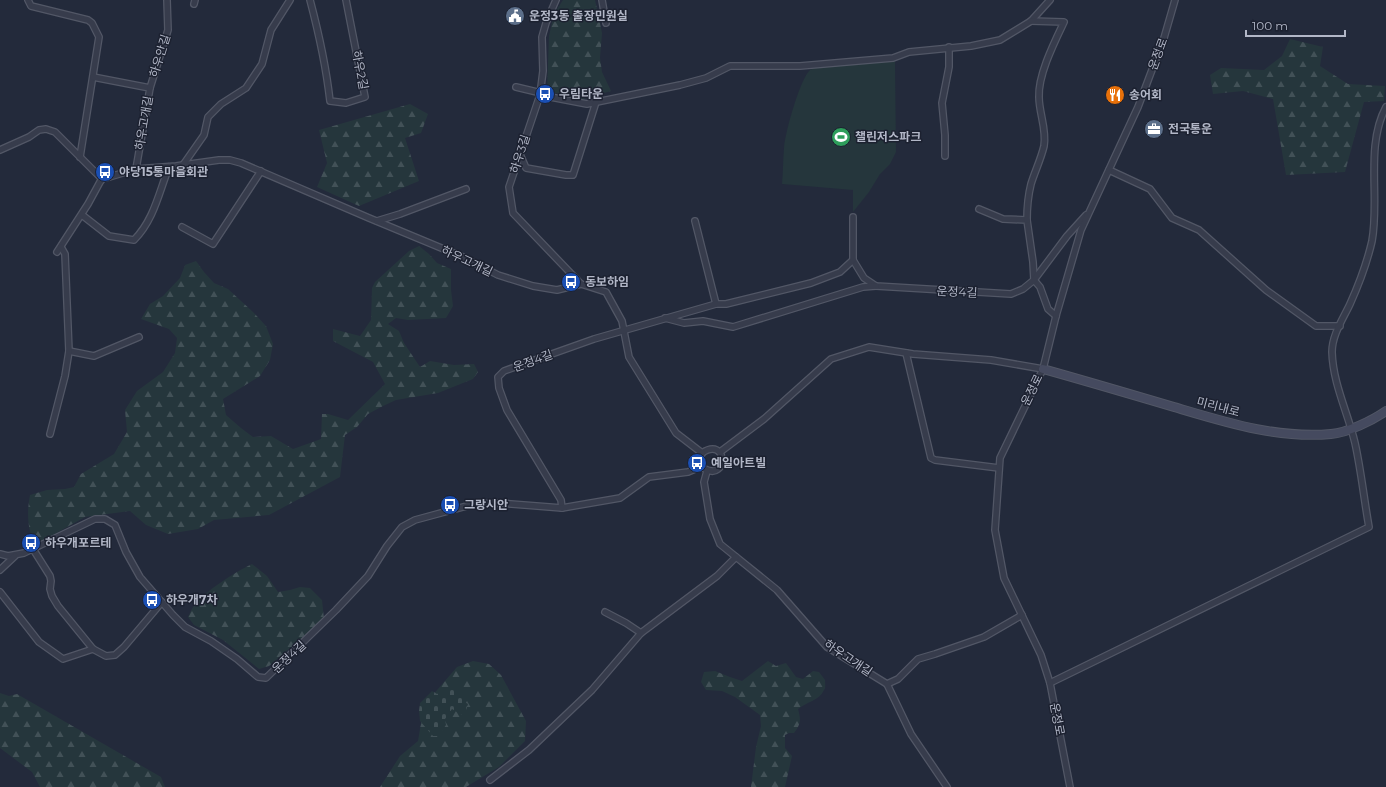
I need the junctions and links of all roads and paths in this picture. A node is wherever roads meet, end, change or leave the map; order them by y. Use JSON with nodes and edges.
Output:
{"nodes":[{"id":1,"x":28,"y":0,"type":"edge"},
{"id":2,"x":167,"y":0,"type":"edge"},
{"id":3,"x":290,"y":0,"type":"edge"},
{"id":4,"x":310,"y":0,"type":"edge"},
{"id":5,"x":346,"y":0,"type":"edge"},
{"id":6,"x":556,"y":0,"type":"edge"},
{"id":7,"x":1050,"y":0,"type":"edge"},
{"id":8,"x":1175,"y":0,"type":"edge"},
{"id":9,"x":601,"y":1,"type":"edge"},
{"id":10,"x":1031,"y":21,"type":"junction"},
{"id":11,"x":606,"y":23,"type":"dead end"},
{"id":12,"x":949,"y":48,"type":"junction"},
{"id":13,"x":93,"y":77,"type":"junction"},
{"id":14,"x":516,"y":87,"type":"dead end"},
{"id":15,"x":150,"y":88,"type":"junction"},
{"id":16,"x":540,"y":95,"type":"junction"},
{"id":17,"x":596,"y":102,"type":"junction"},
{"id":18,"x":1386,"y":107,"type":"edge"},
{"id":19,"x":0,"y":150,"type":"edge"},
{"id":20,"x":520,"y":154,"type":"junction"},
{"id":21,"x":945,"y":156,"type":"dead end"},
{"id":22,"x":80,"y":157,"type":"junction"},
{"id":23,"x":183,"y":165,"type":"junction"},
{"id":24,"x":169,"y":167,"type":"junction"},
{"id":25,"x":136,"y":169,"type":"junction"},
{"id":26,"x":1108,"y":170,"type":"junction"},
{"id":27,"x":261,"y":171,"type":"junction"},
{"id":28,"x":103,"y":178,"type":"junction"},
{"id":29,"x":466,"y":189,"type":"dead end"},
{"id":30,"x":979,"y":209,"type":"dead end"},
{"id":31,"x":1090,"y":210,"type":"junction"},
{"id":32,"x":82,"y":215,"type":"junction"},
{"id":33,"x":853,"y":218,"type":"dead end"},
{"id":34,"x":1027,"y":220,"type":"junction"},
{"id":35,"x":695,"y":221,"type":"dead end"},
{"id":36,"x":377,"y":222,"type":"junction"},
{"id":37,"x":182,"y":226,"type":"dead end"},
{"id":38,"x":853,"y":260,"type":"junction"},
{"id":39,"x":1034,"y":280,"type":"junction"},
{"id":40,"x":581,"y":284,"type":"junction"},
{"id":41,"x":876,"y":286,"type":"junction"},
{"id":42,"x":716,"y":304,"type":"junction"},
{"id":43,"x":1056,"y":316,"type":"junction"},
{"id":44,"x":665,"y":318,"type":"junction"},
{"id":45,"x":1340,"y":326,"type":"junction"},
{"id":46,"x":624,"y":329,"type":"junction"},
{"id":47,"x":139,"y":337,"type":"dead end"},
{"id":48,"x":70,"y":351,"type":"junction"},
{"id":49,"x":906,"y":353,"type":"junction"},
{"id":50,"x":1043,"y":369,"type":"junction"},
{"id":51,"x":1386,"y":411,"type":"edge"},
{"id":52,"x":1350,"y":429,"type":"junction"},
{"id":53,"x":50,"y":434,"type":"dead end"},
{"id":54,"x":720,"y":452,"type":"junction"},
{"id":55,"x":702,"y":453,"type":"junction"},
{"id":56,"x":702,"y":466,"type":"junction"},
{"id":57,"x":1000,"y":468,"type":"junction"},
{"id":58,"x":708,"y":471,"type":"junction"},
{"id":59,"x":562,"y":508,"type":"junction"},
{"id":60,"x":33,"y":549,"type":"junction"},
{"id":61,"x":0,"y":554,"type":"edge"},
{"id":62,"x":15,"y":556,"type":"junction"},
{"id":63,"x":736,"y":557,"type":"junction"},
{"id":64,"x":0,"y":570,"type":"edge"},
{"id":65,"x":0,"y":592,"type":"edge"},
{"id":66,"x":162,"y":602,"type":"junction"},
{"id":67,"x":604,"y":612,"type":"dead end"},
{"id":68,"x":1022,"y":615,"type":"junction"},
{"id":69,"x":641,"y":633,"type":"junction"},
{"id":70,"x":93,"y":649,"type":"junction"},
{"id":71,"x":1050,"y":683,"type":"junction"},
{"id":72,"x":887,"y":684,"type":"junction"},
{"id":73,"x":490,"y":780,"type":"dead end"},
{"id":74,"x":944,"y":787,"type":"edge"},
{"id":75,"x":1070,"y":787,"type":"edge"}],
"edges":[{"from":1,"to":13,"type":"street"},
{"from":2,"to":15,"type":"street","name":"하우안길"},
{"from":3,"to":23,"type":"street"},
{"from":4,"to":5,"type":"street","name":"하우2길"},
{"from":6,"to":16,"type":"street","name":"하우3길"},
{"from":7,"to":10,"type":"street"},
{"from":8,"to":26,"type":"street","name":"운정로"},
{"from":9,"to":11,"type":"street"},
{"from":10,"to":12,"type":"street"},
{"from":10,"to":34,"type":"street"},
{"from":12,"to":17,"type":"street"},
{"from":12,"to":21,"type":"street"},
{"from":13,"to":15,"type":"street","name":"하우고개길"},
{"from":13,"to":22,"type":"street"},
{"from":14,"to":16,"type":"street"},
{"from":15,"to":25,"type":"street","name":"하우고개길"},
{"from":16,"to":17,"type":"street"},
{"from":16,"to":20,"type":"street","name":"하우3길"},
{"from":17,"to":20,"type":"street"},
{"from":18,"to":45,"type":"street"},
{"from":19,"to":22,"type":"street"},
{"from":20,"to":40,"type":"street","name":"하우3길"},
{"from":22,"to":28,"type":"street"},
{"from":23,"to":24,"type":"street","name":"하우고개길"},
{"from":23,"to":27,"type":"street","name":"하우고개길"},
{"from":24,"to":25,"type":"street","name":"하우고개길"},
{"from":24,"to":32,"type":"street"},
{"from":25,"to":28,"type":"street","name":"하우고개길"},
{"from":26,"to":31,"type":"street","name":"운정로"},
{"from":26,"to":45,"type":"street"},
{"from":27,"to":36,"type":"street","name":"하우고개길"},
{"from":27,"to":37,"type":"street"},
{"from":28,"to":32,"type":"street"},
{"from":29,"to":36,"type":"street"},
{"from":30,"to":34,"type":"street"},
{"from":31,"to":39,"type":"street","name":"운정4길"},
{"from":31,"to":43,"type":"street","name":"운정로"},
{"from":32,"to":48,"type":"street"},
{"from":33,"to":38,"type":"street"},
{"from":34,"to":39,"type":"street"},
{"from":35,"to":42,"type":"street"},
{"from":36,"to":40,"type":"street","name":"하우고개길"},
{"from":38,"to":41,"type":"street"},
{"from":38,"to":42,"type":"street","name":"운정4길"},
{"from":39,"to":41,"type":"street","name":"운정4길"},
{"from":39,"to":43,"type":"street"},
{"from":40,"to":46,"type":"street"},
{"from":41,"to":44,"type":"street","name":"운정4길"},
{"from":42,"to":44,"type":"street","name":"운정4길"},
{"from":43,"to":50,"type":"street","name":"운정로"},
{"from":44,"to":46,"type":"street","name":"운정4길"},
{"from":45,"to":52,"type":"street"},
{"from":46,"to":55,"type":"street"},
{"from":46,"to":59,"type":"street","name":"운정4길"},
{"from":47,"to":48,"type":"street"},
{"from":48,"to":53,"type":"street"},
{"from":49,"to":50,"type":"street"},
{"from":49,"to":54,"type":"street"},
{"from":49,"to":57,"type":"street"},
{"from":50,"to":52,"type":"street","name":"미리내로"},
{"from":50,"to":57,"type":"street","name":"운정로"},
{"from":51,"to":52,"type":"street","name":"미리내로"},
{"from":52,"to":71,"type":"street"},
{"from":54,"to":55,"type":"street"},
{"from":54,"to":58,"type":"street"},
{"from":55,"to":56,"type":"street"},
{"from":56,"to":58,"type":"street"},
{"from":56,"to":59,"type":"street","name":"운정4길"},
{"from":57,"to":68,"type":"street","name":"운정로"},
{"from":58,"to":63,"type":"street","name":"하우고개길"},
{"from":59,"to":66,"type":"street","name":"운정4길"},
{"from":60,"to":62,"type":"street","name":"운정4길"},
{"from":60,"to":66,"type":"street","name":"운정4길"},
{"from":60,"to":70,"type":"street"},
{"from":61,"to":62,"type":"street"},
{"from":62,"to":64,"type":"street","name":"운정4길"},
{"from":63,"to":69,"type":"street"},
{"from":63,"to":72,"type":"street","name":"하우고개길"},
{"from":65,"to":70,"type":"street"},
{"from":66,"to":70,"type":"street"},
{"from":67,"to":69,"type":"street"},
{"from":68,"to":71,"type":"street","name":"운정로"},
{"from":68,"to":72,"type":"street"},
{"from":69,"to":73,"type":"street"},
{"from":71,"to":75,"type":"street","name":"운정로"},
{"from":72,"to":74,"type":"street"}]}
